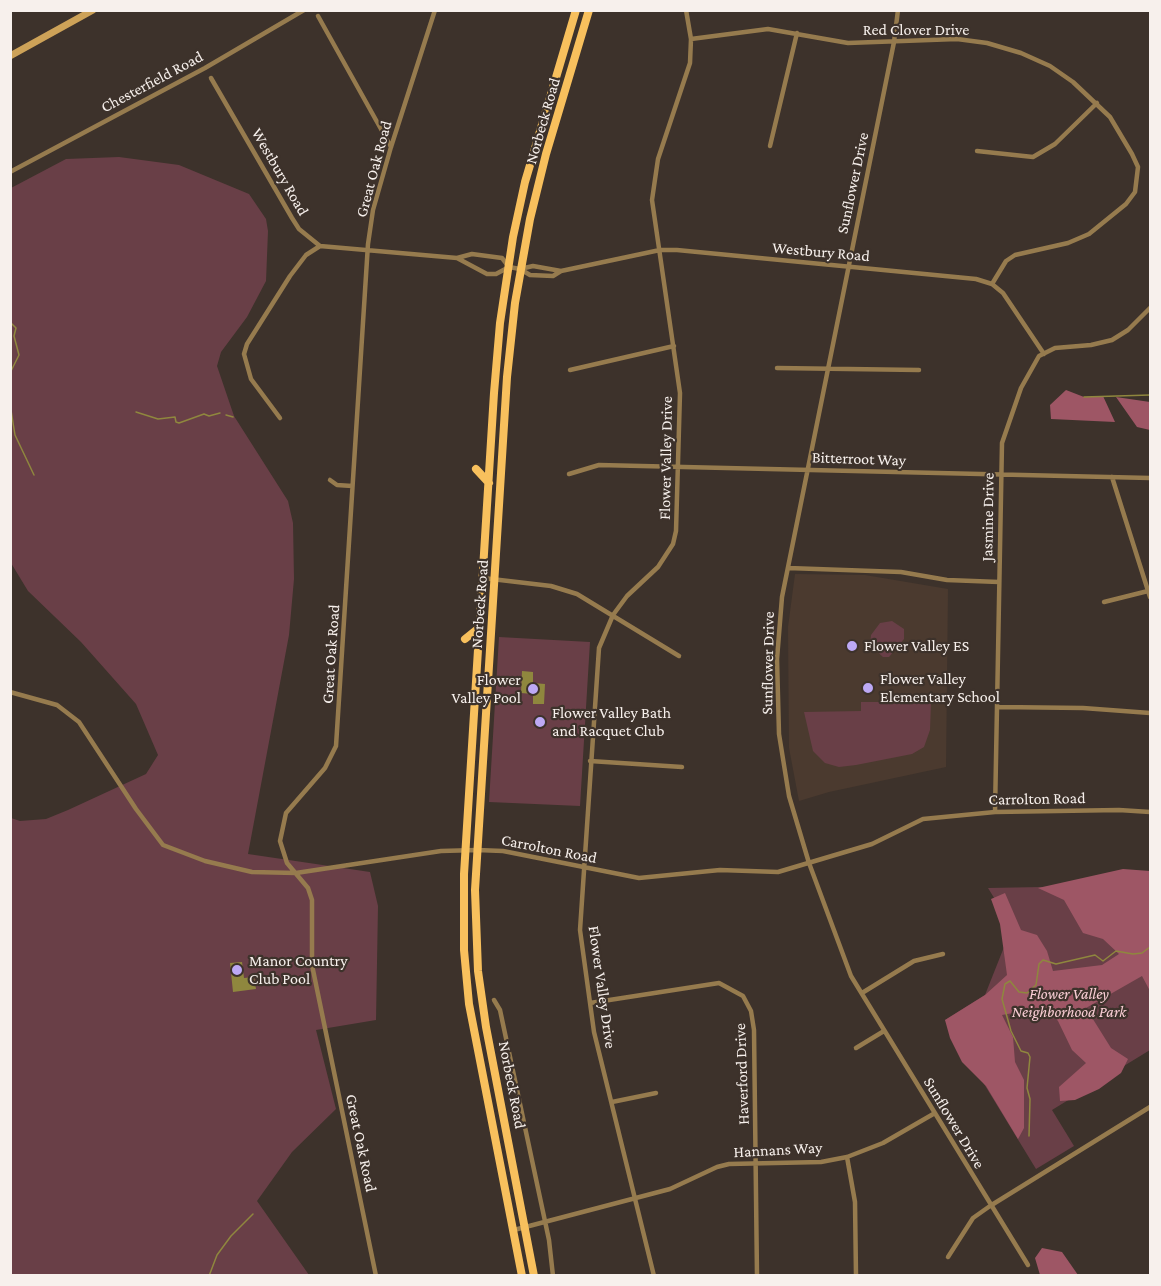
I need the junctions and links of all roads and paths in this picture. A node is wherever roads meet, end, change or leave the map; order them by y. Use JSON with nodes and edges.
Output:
{"nodes":[{"id":1,"x":93,"y":10,"type":"edge"},
{"id":2,"x":304,"y":10,"type":"edge"},
{"id":3,"x":435,"y":10,"type":"edge"},
{"id":4,"x":576,"y":10,"type":"edge"},
{"id":5,"x":589,"y":10,"type":"edge"},
{"id":6,"x":686,"y":10,"type":"edge"},
{"id":7,"x":898,"y":10,"type":"edge"},
{"id":8,"x":318,"y":16,"type":"dead end"},
{"id":9,"x":797,"y":33,"type":"junction"},
{"id":10,"x":691,"y":39,"type":"junction"},
{"id":11,"x":894,"y":42,"type":"junction"},
{"id":12,"x":10,"y":56,"type":"edge"},
{"id":13,"x":211,"y":78,"type":"dead end"},
{"id":14,"x":1097,"y":103,"type":"junction"},
{"id":15,"x":770,"y":146,"type":"dead end"},
{"id":16,"x":391,"y":147,"type":"junction"},
{"id":17,"x":976,"y":151,"type":"dead end"},
{"id":18,"x":10,"y":172,"type":"edge"},
{"id":19,"x":320,"y":246,"type":"junction"},
{"id":20,"x":369,"y":250,"type":"junction"},
{"id":21,"x":660,"y":250,"type":"junction"},
{"id":22,"x":457,"y":258,"type":"junction"},
{"id":23,"x":508,"y":267,"type":"junction"},
{"id":24,"x":848,"y":267,"type":"junction"},
{"id":25,"x":520,"y":269,"type":"junction"},
{"id":26,"x":561,"y":271,"type":"junction"},
{"id":27,"x":992,"y":284,"type":"junction"},
{"id":28,"x":1150,"y":308,"type":"edge"},
{"id":29,"x":674,"y":346,"type":"junction"},
{"id":30,"x":1044,"y":354,"type":"junction"},
{"id":31,"x":777,"y":368,"type":"dead end"},
{"id":32,"x":826,"y":368,"type":"junction"},
{"id":33,"x":570,"y":370,"type":"dead end"},
{"id":34,"x":919,"y":370,"type":"dead end"},
{"id":35,"x":280,"y":417,"type":"dead end"},
{"id":36,"x":679,"y":467,"type":"junction"},
{"id":37,"x":476,"y":469,"type":"dead end"},
{"id":38,"x":806,"y":469,"type":"junction"},
{"id":39,"x":568,"y":474,"type":"dead end"},
{"id":40,"x":1001,"y":475,"type":"junction"},
{"id":41,"x":1112,"y":477,"type":"junction"},
{"id":42,"x":1150,"y":478,"type":"edge"},
{"id":43,"x":330,"y":480,"type":"dead end"},
{"id":44,"x":489,"y":483,"type":"junction"},
{"id":45,"x":352,"y":486,"type":"junction"},
{"id":46,"x":788,"y":568,"type":"junction"},
{"id":47,"x":483,"y":578,"type":"junction"},
{"id":48,"x":496,"y":579,"type":"junction"},
{"id":49,"x":999,"y":582,"type":"junction"},
{"id":50,"x":1148,"y":591,"type":"junction"},
{"id":51,"x":1150,"y":597,"type":"edge"},
{"id":52,"x":1104,"y":602,"type":"dead end"},
{"id":53,"x":613,"y":615,"type":"junction"},
{"id":54,"x":480,"y":627,"type":"junction"},
{"id":55,"x":465,"y":639,"type":"dead end"},
{"id":56,"x":679,"y":656,"type":"dead end"},
{"id":57,"x":10,"y":692,"type":"edge"},
{"id":58,"x":999,"y":707,"type":"junction"},
{"id":59,"x":1150,"y":713,"type":"edge"},
{"id":60,"x":590,"y":761,"type":"junction"},
{"id":61,"x":681,"y":767,"type":"dead end"},
{"id":62,"x":995,"y":812,"type":"junction"},
{"id":63,"x":1150,"y":812,"type":"edge"},
{"id":64,"x":466,"y":850,"type":"junction"},
{"id":65,"x":477,"y":850,"type":"junction"},
{"id":66,"x":808,"y":863,"type":"junction"},
{"id":67,"x":583,"y":866,"type":"junction"},
{"id":68,"x":296,"y":873,"type":"junction"},
{"id":69,"x":943,"y":954,"type":"dead end"},
{"id":70,"x":862,"y":993,"type":"junction"},
{"id":71,"x":494,"y":1000,"type":"dead end"},
{"id":72,"x":590,"y":1003,"type":"junction"},
{"id":73,"x":884,"y":1031,"type":"junction"},
{"id":74,"x":856,"y":1048,"type":"dead end"},
{"id":75,"x":470,"y":1058,"type":"dead end"},
{"id":76,"x":481,"y":1065,"type":"junction"},
{"id":77,"x":656,"y":1093,"type":"dead end"},
{"id":78,"x":612,"y":1102,"type":"junction"},
{"id":79,"x":1150,"y":1107,"type":"edge"},
{"id":80,"x":935,"y":1113,"type":"junction"},
{"id":81,"x":847,"y":1157,"type":"junction"},
{"id":82,"x":756,"y":1163,"type":"junction"},
{"id":83,"x":636,"y":1199,"type":"junction"},
{"id":84,"x":990,"y":1206,"type":"junction"},
{"id":85,"x":544,"y":1222,"type":"junction"},
{"id":86,"x":525,"y":1226,"type":"junction"},
{"id":87,"x":514,"y":1230,"type":"junction"},
{"id":88,"x":948,"y":1257,"type":"dead end"},
{"id":89,"x":1028,"y":1266,"type":"dead end"},
{"id":90,"x":376,"y":1275,"type":"edge"},
{"id":91,"x":522,"y":1275,"type":"edge"},
{"id":92,"x":534,"y":1275,"type":"edge"},
{"id":93,"x":553,"y":1275,"type":"edge"},
{"id":94,"x":654,"y":1275,"type":"edge"},
{"id":95,"x":757,"y":1275,"type":"edge"},
{"id":96,"x":856,"y":1275,"type":"edge"}],
"edges":[{"from":1,"to":12,"type":"main road"},
{"from":2,"to":18,"type":"street","name":"Chesterfield Road"},
{"from":3,"to":16,"type":"street","name":"Great Oak Road"},
{"from":4,"to":23,"type":"main road","name":"Norbeck Road"},
{"from":5,"to":25,"type":"main road","name":"Norbeck Road"},
{"from":6,"to":10,"type":"street","name":"Flower Valley Drive"},
{"from":7,"to":11,"type":"street","name":"Sunflower Drive"},
{"from":8,"to":16,"type":"street"},
{"from":9,"to":10,"type":"street","name":"Red Clover Drive"},
{"from":9,"to":11,"type":"street","name":"Red Clover Drive"},
{"from":9,"to":15,"type":"street"},
{"from":10,"to":21,"type":"street","name":"Flower Valley Drive"},
{"from":11,"to":14,"type":"street","name":"Red Clover Drive"},
{"from":11,"to":24,"type":"street","name":"Sunflower Drive"},
{"from":13,"to":19,"type":"street","name":"Westbury Road"},
{"from":14,"to":17,"type":"street"},
{"from":14,"to":27,"type":"street","name":"Red Clover Drive"},
{"from":16,"to":20,"type":"street","name":"Great Oak Road"},
{"from":19,"to":20,"type":"street","name":"Westbury Road"},
{"from":19,"to":35,"type":"street"},
{"from":20,"to":22,"type":"street","name":"Westbury Road"},
{"from":20,"to":45,"type":"street","name":"Great Oak Road"},
{"from":21,"to":24,"type":"street","name":"Westbury Road"},
{"from":21,"to":26,"type":"street","name":"Westbury Road"},
{"from":21,"to":29,"type":"street","name":"Flower Valley Drive"},
{"from":22,"to":23,"type":"street","name":"Westbury Road"},
{"from":22,"to":23,"type":"street","name":"Westbury Road"},
{"from":23,"to":25,"type":"street","name":"Westbury Road"},
{"from":23,"to":44,"type":"main road","name":"Norbeck Road"},
{"from":24,"to":27,"type":"street","name":"Westbury Road"},
{"from":24,"to":32,"type":"street","name":"Sunflower Drive"},
{"from":25,"to":26,"type":"street","name":"Westbury Road"},
{"from":25,"to":26,"type":"street","name":"Westbury Road"},
{"from":25,"to":48,"type":"main road","name":"Norbeck Road"},
{"from":27,"to":30,"type":"street"},
{"from":28,"to":30,"type":"street"},
{"from":29,"to":33,"type":"street"},
{"from":29,"to":36,"type":"street","name":"Flower Valley Drive"},
{"from":30,"to":40,"type":"street","name":"Jasmine Drive"},
{"from":31,"to":32,"type":"street"},
{"from":32,"to":34,"type":"street"},
{"from":32,"to":38,"type":"street","name":"Sunflower Drive"},
{"from":36,"to":38,"type":"street","name":"Bitterroot Way"},
{"from":36,"to":39,"type":"street","name":"Bitterroot Way"},
{"from":36,"to":53,"type":"street","name":"Flower Valley Drive"},
{"from":37,"to":44,"type":"main road"},
{"from":38,"to":40,"type":"street","name":"Bitterroot Way"},
{"from":38,"to":46,"type":"street","name":"Sunflower Drive"},
{"from":40,"to":41,"type":"street","name":"Bitterroot Way"},
{"from":40,"to":49,"type":"street","name":"Jasmine Drive"},
{"from":41,"to":42,"type":"street","name":"Bitterroot Way"},
{"from":41,"to":50,"type":"street"},
{"from":43,"to":45,"type":"street"},
{"from":44,"to":47,"type":"main road","name":"Norbeck Road"},
{"from":45,"to":68,"type":"street","name":"Great Oak Road"},
{"from":46,"to":49,"type":"street"},
{"from":46,"to":66,"type":"street","name":"Sunflower Drive"},
{"from":47,"to":48,"type":"street"},
{"from":47,"to":54,"type":"main road","name":"Norbeck Road"},
{"from":48,"to":53,"type":"street"},
{"from":48,"to":65,"type":"main road","name":"Norbeck Road"},
{"from":49,"to":58,"type":"street","name":"Jasmine Drive"},
{"from":50,"to":51,"type":"street"},
{"from":50,"to":52,"type":"street"},
{"from":53,"to":56,"type":"street"},
{"from":53,"to":60,"type":"street","name":"Flower Valley Drive"},
{"from":54,"to":55,"type":"main road"},
{"from":54,"to":64,"type":"main road","name":"Norbeck Road"},
{"from":57,"to":68,"type":"street","name":"Carrolton Road"},
{"from":58,"to":59,"type":"street"},
{"from":58,"to":62,"type":"street","name":"Jasmine Drive"},
{"from":60,"to":61,"type":"street"},
{"from":60,"to":67,"type":"street","name":"Flower Valley Drive"},
{"from":62,"to":63,"type":"street","name":"Carrolton Road"},
{"from":62,"to":66,"type":"street","name":"Carrolton Road"},
{"from":64,"to":65,"type":"street","name":"Carrolton Road"},
{"from":64,"to":68,"type":"street","name":"Carrolton Road"},
{"from":64,"to":76,"type":"main road","name":"Norbeck Road"},
{"from":65,"to":67,"type":"street","name":"Carrolton Road"},
{"from":65,"to":86,"type":"main road","name":"Norbeck Road"},
{"from":66,"to":67,"type":"street","name":"Carrolton Road"},
{"from":66,"to":70,"type":"street","name":"Sunflower Drive"},
{"from":67,"to":72,"type":"street","name":"Flower Valley Drive"},
{"from":68,"to":90,"type":"street","name":"Great Oak Road"},
{"from":69,"to":70,"type":"street"},
{"from":70,"to":73,"type":"street","name":"Sunflower Drive"},
{"from":71,"to":85,"type":"street","name":"Norbeck Road"},
{"from":72,"to":78,"type":"street","name":"Flower Valley Drive"},
{"from":72,"to":82,"type":"street","name":"Haverford Drive"},
{"from":73,"to":74,"type":"street"},
{"from":73,"to":80,"type":"street","name":"Sunflower Drive"},
{"from":75,"to":76,"type":"main road"},
{"from":76,"to":87,"type":"main road","name":"Norbeck Road"},
{"from":77,"to":78,"type":"street"},
{"from":78,"to":83,"type":"street","name":"Flower Valley Drive"},
{"from":79,"to":84,"type":"street"},
{"from":80,"to":81,"type":"street","name":"Hannans Way"},
{"from":80,"to":84,"type":"street","name":"Sunflower Drive"},
{"from":81,"to":82,"type":"street","name":"Hannans Way"},
{"from":81,"to":96,"type":"street"},
{"from":82,"to":83,"type":"street","name":"Hannans Way"},
{"from":82,"to":95,"type":"street","name":"Haverford Drive"},
{"from":83,"to":85,"type":"street","name":"Hannans Way"},
{"from":83,"to":94,"type":"street","name":"Flower Valley Drive"},
{"from":84,"to":88,"type":"street"},
{"from":84,"to":89,"type":"street","name":"Sunflower Drive"},
{"from":85,"to":86,"type":"street","name":"Hannans Way"},
{"from":85,"to":93,"type":"street","name":"Norbeck Road"},
{"from":86,"to":87,"type":"street","name":"Hannans Way"},
{"from":86,"to":92,"type":"main road","name":"Norbeck Road"},
{"from":87,"to":91,"type":"main road","name":"Norbeck Road"}]}
